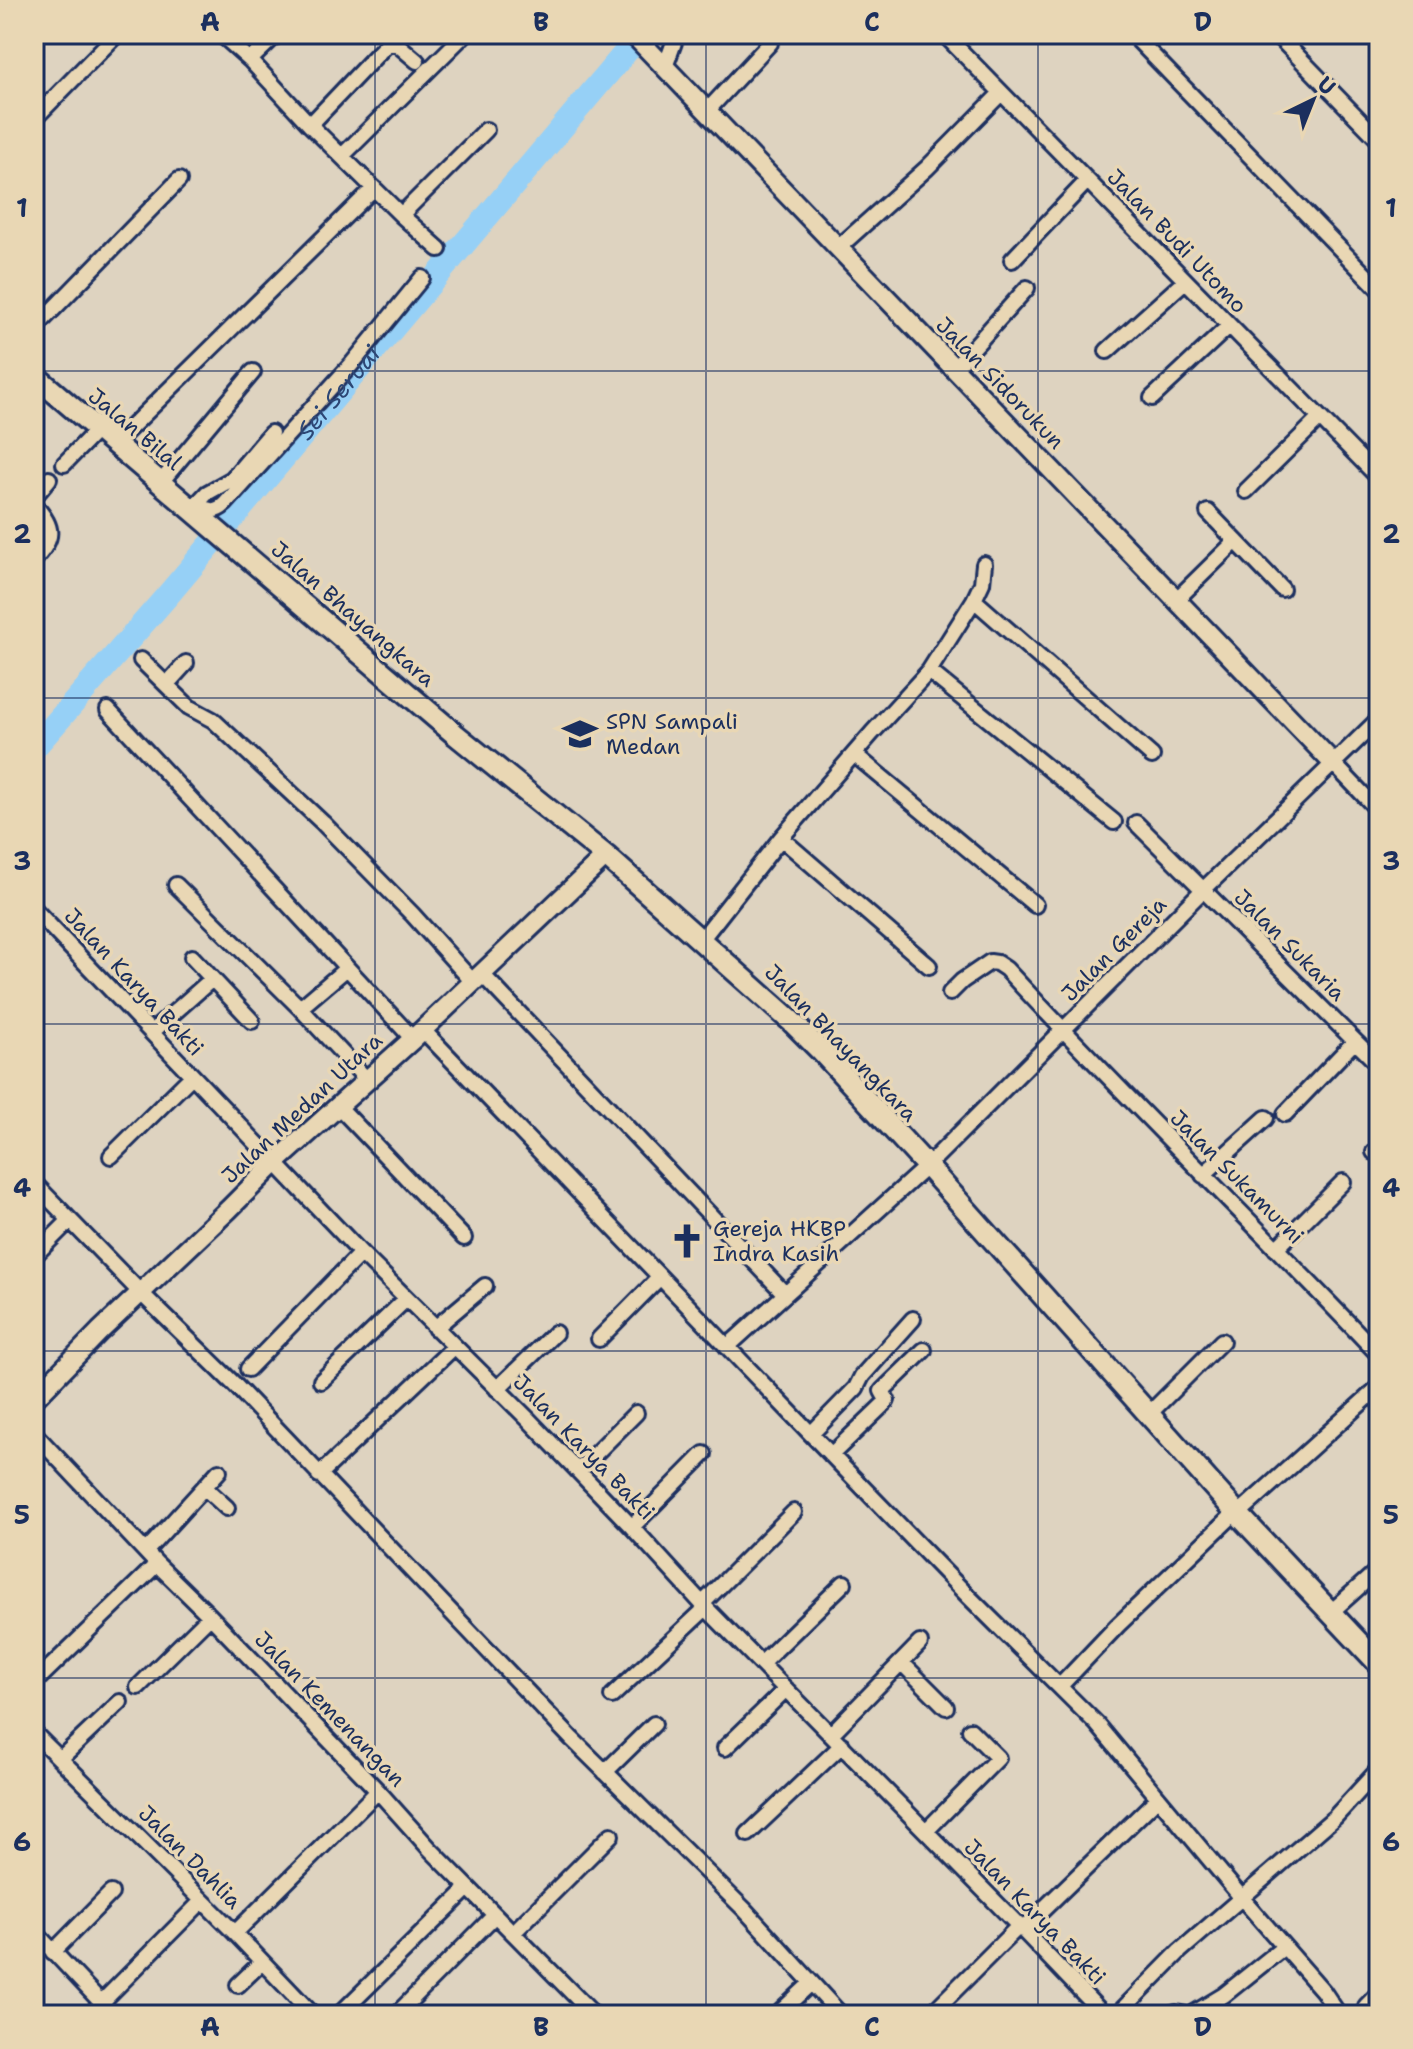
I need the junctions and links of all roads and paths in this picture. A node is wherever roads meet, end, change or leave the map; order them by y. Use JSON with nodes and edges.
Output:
{"nodes":[{"id":1,"x":117,"y":34,"type":"edge"},
{"id":2,"x":221,"y":34,"type":"edge"},
{"id":3,"x":277,"y":34,"type":"edge"},
{"id":4,"x":465,"y":34,"type":"edge"},
{"id":5,"x":633,"y":34,"type":"edge"},
{"id":6,"x":677,"y":34,"type":"edge"},
{"id":7,"x":944,"y":34,"type":"edge"},
{"id":8,"x":1132,"y":34,"type":"edge"},
{"id":9,"x":1276,"y":34,"type":"edge"},
{"id":10,"x":770,"y":43,"type":"dead end"},
{"id":11,"x":250,"y":60,"type":"junction"},
{"id":12,"x":417,"y":61,"type":"dead end"},
{"id":13,"x":662,"y":64,"type":"junction"},
{"id":14,"x":1001,"y":93,"type":"junction"},
{"id":15,"x":707,"y":111,"type":"junction"},
{"id":16,"x":34,"y":119,"type":"edge"},
{"id":17,"x":310,"y":125,"type":"junction"},
{"id":18,"x":486,"y":130,"type":"dead end"},
{"id":19,"x":1379,"y":140,"type":"edge"},
{"id":20,"x":342,"y":156,"type":"junction"},
{"id":21,"x":179,"y":180,"type":"dead end"},
{"id":22,"x":1087,"y":181,"type":"junction"},
{"id":23,"x":374,"y":188,"type":"junction"},
{"id":24,"x":401,"y":215,"type":"junction"},
{"id":25,"x":838,"y":248,"type":"junction"},
{"id":26,"x":439,"y":249,"type":"dead end"},
{"id":27,"x":1012,"y":260,"type":"dead end"},
{"id":28,"x":422,"y":278,"type":"dead end"},
{"id":29,"x":1185,"y":281,"type":"junction"},
{"id":30,"x":1027,"y":288,"type":"dead end"},
{"id":31,"x":1379,"y":289,"type":"edge"},
{"id":32,"x":1229,"y":326,"type":"junction"},
{"id":33,"x":34,"y":329,"type":"edge"},
{"id":34,"x":1107,"y":351,"type":"dead end"},
{"id":35,"x":954,"y":369,"type":"junction"},
{"id":36,"x":253,"y":372,"type":"dead end"},
{"id":37,"x":34,"y":375,"type":"edge"},
{"id":38,"x":1152,"y":398,"type":"dead end"},
{"id":39,"x":1320,"y":418,"type":"junction"},
{"id":40,"x":98,"y":429,"type":"junction"},
{"id":41,"x":271,"y":433,"type":"dead end"},
{"id":42,"x":115,"y":443,"type":"junction"},
{"id":43,"x":64,"y":464,"type":"dead end"},
{"id":44,"x":1379,"y":478,"type":"edge"},
{"id":45,"x":49,"y":479,"type":"dead end"},
{"id":46,"x":161,"y":482,"type":"junction"},
{"id":47,"x":1246,"y":491,"type":"dead end"},
{"id":48,"x":34,"y":497,"type":"edge"},
{"id":49,"x":34,"y":505,"type":"edge"},
{"id":50,"x":198,"y":512,"type":"junction"},
{"id":51,"x":1208,"y":512,"type":"dead end"},
{"id":52,"x":1236,"y":541,"type":"junction"},
{"id":53,"x":34,"y":560,"type":"edge"},
{"id":54,"x":984,"y":564,"type":"dead end"},
{"id":55,"x":1282,"y":589,"type":"dead end"},
{"id":56,"x":1177,"y":599,"type":"junction"},
{"id":57,"x":974,"y":600,"type":"junction"},
{"id":58,"x":141,"y":660,"type":"dead end"},
{"id":59,"x":186,"y":663,"type":"dead end"},
{"id":60,"x":929,"y":671,"type":"junction"},
{"id":61,"x":167,"y":684,"type":"junction"},
{"id":62,"x":108,"y":710,"type":"dead end"},
{"id":63,"x":1379,"y":719,"type":"edge"},
{"id":64,"x":854,"y":754,"type":"junction"},
{"id":65,"x":1152,"y":756,"type":"dead end"},
{"id":66,"x":1333,"y":763,"type":"junction"},
{"id":67,"x":1379,"y":811,"type":"edge"},
{"id":68,"x":1114,"y":822,"type":"dead end"},
{"id":69,"x":1136,"y":823,"type":"dead end"},
{"id":70,"x":781,"y":838,"type":"junction"},
{"id":71,"x":606,"y":856,"type":"junction"},
{"id":72,"x":176,"y":885,"type":"dead end"},
{"id":73,"x":1203,"y":890,"type":"junction"},
{"id":74,"x":1035,"y":905,"type":"dead end"},
{"id":75,"x":34,"y":909,"type":"edge"},
{"id":76,"x":701,"y":940,"type":"junction"},
{"id":77,"x":192,"y":957,"type":"dead end"},
{"id":78,"x":929,"y":966,"type":"dead end"},
{"id":79,"x":347,"y":968,"type":"junction"},
{"id":80,"x":478,"y":978,"type":"junction"},
{"id":81,"x":212,"y":979,"type":"junction"},
{"id":82,"x":950,"y":993,"type":"dead end"},
{"id":83,"x":300,"y":1008,"type":"junction"},
{"id":84,"x":252,"y":1021,"type":"dead end"},
{"id":85,"x":152,"y":1032,"type":"junction"},
{"id":86,"x":1063,"y":1032,"type":"junction"},
{"id":87,"x":418,"y":1034,"type":"junction"},
{"id":88,"x":1355,"y":1041,"type":"junction"},
{"id":89,"x":1379,"y":1065,"type":"edge"},
{"id":90,"x":192,"y":1076,"type":"junction"},
{"id":91,"x":367,"y":1080,"type":"junction"},
{"id":92,"x":338,"y":1106,"type":"junction"},
{"id":93,"x":1285,"y":1114,"type":"dead end"},
{"id":94,"x":1266,"y":1118,"type":"dead end"},
{"id":95,"x":111,"y":1156,"type":"dead end"},
{"id":96,"x":275,"y":1163,"type":"junction"},
{"id":97,"x":927,"y":1166,"type":"junction"},
{"id":98,"x":1203,"y":1175,"type":"junction"},
{"id":99,"x":1343,"y":1182,"type":"dead end"},
{"id":100,"x":34,"y":1183,"type":"edge"},
{"id":101,"x":70,"y":1220,"type":"junction"},
{"id":102,"x":464,"y":1238,"type":"dead end"},
{"id":103,"x":1276,"y":1249,"type":"junction"},
{"id":104,"x":361,"y":1253,"type":"junction"},
{"id":105,"x":34,"y":1256,"type":"edge"},
{"id":106,"x":660,"y":1277,"type":"junction"},
{"id":107,"x":485,"y":1286,"type":"dead end"},
{"id":108,"x":141,"y":1293,"type":"junction"},
{"id":109,"x":785,"y":1294,"type":"junction"},
{"id":110,"x":406,"y":1299,"type":"junction"},
{"id":111,"x":913,"y":1319,"type":"dead end"},
{"id":112,"x":435,"y":1328,"type":"junction"},
{"id":113,"x":555,"y":1333,"type":"dead end"},
{"id":114,"x":599,"y":1339,"type":"dead end"},
{"id":115,"x":1222,"y":1341,"type":"dead end"},
{"id":116,"x":454,"y":1347,"type":"junction"},
{"id":117,"x":727,"y":1347,"type":"junction"},
{"id":118,"x":924,"y":1350,"type":"dead end"},
{"id":119,"x":1379,"y":1355,"type":"edge"},
{"id":120,"x":248,"y":1369,"type":"dead end"},
{"id":121,"x":321,"y":1381,"type":"dead end"},
{"id":122,"x":1379,"y":1387,"type":"edge"},
{"id":123,"x":497,"y":1389,"type":"junction"},
{"id":124,"x":34,"y":1399,"type":"edge"},
{"id":125,"x":636,"y":1413,"type":"dead end"},
{"id":126,"x":1149,"y":1414,"type":"junction"},
{"id":127,"x":34,"y":1433,"type":"edge"},
{"id":128,"x":811,"y":1434,"type":"junction"},
{"id":129,"x":704,"y":1454,"type":"dead end"},
{"id":130,"x":831,"y":1455,"type":"junction"},
{"id":131,"x":219,"y":1471,"type":"dead end"},
{"id":132,"x":578,"y":1471,"type":"junction"},
{"id":133,"x":319,"y":1475,"type":"junction"},
{"id":134,"x":205,"y":1488,"type":"junction"},
{"id":135,"x":227,"y":1508,"type":"dead end"},
{"id":136,"x":794,"y":1512,"type":"dead end"},
{"id":137,"x":1237,"y":1513,"type":"junction"},
{"id":138,"x":632,"y":1527,"type":"junction"},
{"id":139,"x":146,"y":1551,"type":"junction"},
{"id":140,"x":157,"y":1564,"type":"junction"},
{"id":141,"x":1379,"y":1569,"type":"edge"},
{"id":142,"x":844,"y":1583,"type":"dead end"},
{"id":143,"x":704,"y":1606,"type":"junction"},
{"id":144,"x":1330,"y":1613,"type":"junction"},
{"id":145,"x":210,"y":1616,"type":"junction"},
{"id":146,"x":920,"y":1643,"type":"dead end"},
{"id":147,"x":901,"y":1662,"type":"junction"},
{"id":148,"x":761,"y":1664,"type":"junction"},
{"id":149,"x":1379,"y":1664,"type":"edge"},
{"id":150,"x":34,"y":1683,"type":"edge"},
{"id":151,"x":1060,"y":1686,"type":"junction"},
{"id":152,"x":138,"y":1687,"type":"dead end"},
{"id":153,"x":786,"y":1689,"type":"junction"},
{"id":154,"x":612,"y":1696,"type":"dead end"},
{"id":155,"x":120,"y":1702,"type":"dead end"},
{"id":156,"x":946,"y":1707,"type":"dead end"},
{"id":157,"x":654,"y":1724,"type":"dead end"},
{"id":158,"x":970,"y":1730,"type":"dead end"},
{"id":159,"x":34,"y":1733,"type":"edge"},
{"id":160,"x":836,"y":1740,"type":"junction"},
{"id":161,"x":725,"y":1748,"type":"dead end"},
{"id":162,"x":61,"y":1758,"type":"junction"},
{"id":163,"x":1379,"y":1769,"type":"edge"},
{"id":164,"x":605,"y":1772,"type":"junction"},
{"id":165,"x":378,"y":1791,"type":"junction"},
{"id":166,"x":1158,"y":1798,"type":"junction"},
{"id":167,"x":926,"y":1831,"type":"junction"},
{"id":168,"x":748,"y":1834,"type":"dead end"},
{"id":169,"x":611,"y":1835,"type":"dead end"},
{"id":170,"x":468,"y":1888,"type":"junction"},
{"id":171,"x":111,"y":1893,"type":"dead end"},
{"id":172,"x":1241,"y":1897,"type":"junction"},
{"id":173,"x":202,"y":1901,"type":"junction"},
{"id":174,"x":495,"y":1915,"type":"junction"},
{"id":175,"x":1020,"y":1928,"type":"junction"},
{"id":176,"x":235,"y":1933,"type":"junction"},
{"id":177,"x":513,"y":1933,"type":"junction"},
{"id":178,"x":35,"y":1935,"type":"edge"},
{"id":179,"x":1284,"y":1947,"type":"junction"},
{"id":180,"x":53,"y":1952,"type":"junction"},
{"id":181,"x":262,"y":1962,"type":"junction"},
{"id":182,"x":811,"y":1983,"type":"junction"},
{"id":183,"x":238,"y":1985,"type":"dead end"},
{"id":184,"x":1379,"y":1993,"type":"edge"},
{"id":185,"x":101,"y":2003,"type":"junction"},
{"id":186,"x":1366,"y":2006,"type":"dead end"},
{"id":187,"x":113,"y":2015,"type":"edge"},
{"id":188,"x":313,"y":2015,"type":"edge"},
{"id":189,"x":339,"y":2015,"type":"edge"},
{"id":190,"x":396,"y":2015,"type":"edge"},
{"id":191,"x":594,"y":2015,"type":"edge"},
{"id":192,"x":777,"y":2015,"type":"edge"},
{"id":193,"x":841,"y":2015,"type":"edge"},
{"id":194,"x":930,"y":2015,"type":"edge"},
{"id":195,"x":1104,"y":2015,"type":"edge"},
{"id":196,"x":1117,"y":2015,"type":"edge"},
{"id":197,"x":1170,"y":2015,"type":"edge"},
{"id":198,"x":1189,"y":2015,"type":"edge"},
{"id":199,"x":1339,"y":2015,"type":"edge"}],
"edges":[{"from":1,"to":16,"type":"street"},
{"from":2,"to":11,"type":"street"},
{"from":3,"to":11,"type":"street"},
{"from":4,"to":20,"type":"street"},
{"from":5,"to":13,"type":"street","name":"Jalan Sidorukun"},
{"from":6,"to":13,"type":"street"},
{"from":7,"to":14,"type":"street","name":"Jalan Budi Utomo"},
{"from":8,"to":31,"type":"street"},
{"from":9,"to":19,"type":"street"},
{"from":10,"to":15,"type":"street"},
{"from":11,"to":17,"type":"street"},
{"from":12,"to":17,"type":"street"},
{"from":13,"to":15,"type":"street","name":"Jalan Sidorukun"},
{"from":14,"to":22,"type":"street","name":"Jalan Budi Utomo"},
{"from":14,"to":25,"type":"street"},
{"from":15,"to":25,"type":"street","name":"Jalan Sidorukun"},
{"from":17,"to":20,"type":"street"},
{"from":18,"to":24,"type":"street"},
{"from":20,"to":23,"type":"street"},
{"from":21,"to":33,"type":"street"},
{"from":22,"to":27,"type":"street"},
{"from":22,"to":29,"type":"street","name":"Jalan Budi Utomo"},
{"from":23,"to":24,"type":"street"},
{"from":23,"to":42,"type":"street"},
{"from":24,"to":26,"type":"street"},
{"from":25,"to":35,"type":"street","name":"Jalan Sidorukun"},
{"from":28,"to":50,"type":"street"},
{"from":29,"to":32,"type":"street","name":"Jalan Budi Utomo"},
{"from":29,"to":34,"type":"street"},
{"from":30,"to":35,"type":"street"},
{"from":32,"to":38,"type":"street"},
{"from":32,"to":39,"type":"street","name":"Jalan Budi Utomo"},
{"from":35,"to":56,"type":"street","name":"Jalan Sidorukun"},
{"from":36,"to":46,"type":"street"},
{"from":37,"to":40,"type":"main road","name":"Jalan Bilal"},
{"from":39,"to":44,"type":"street","name":"Jalan Budi Utomo"},
{"from":39,"to":47,"type":"street"},
{"from":40,"to":42,"type":"main road","name":"Jalan Bilal"},
{"from":40,"to":43,"type":"street"},
{"from":41,"to":50,"type":"street"},
{"from":42,"to":46,"type":"main road","name":"Jalan Bilal"},
{"from":45,"to":48,"type":"street"},
{"from":46,"to":50,"type":"main road","name":"Jalan Bilal"},
{"from":49,"to":53,"type":"street"},
{"from":50,"to":71,"type":"main road","name":"Jalan Bhayangkara"},
{"from":51,"to":52,"type":"street"},
{"from":52,"to":55,"type":"street"},
{"from":52,"to":56,"type":"street"},
{"from":54,"to":57,"type":"street"},
{"from":56,"to":66,"type":"street","name":"Jalan Sidorukun"},
{"from":57,"to":60,"type":"street"},
{"from":57,"to":65,"type":"street"},
{"from":58,"to":61,"type":"street"},
{"from":59,"to":61,"type":"street"},
{"from":60,"to":64,"type":"street"},
{"from":60,"to":68,"type":"street"},
{"from":61,"to":80,"type":"street"},
{"from":62,"to":79,"type":"street"},
{"from":63,"to":66,"type":"street","name":"Jalan Gereja"},
{"from":64,"to":70,"type":"street"},
{"from":64,"to":74,"type":"street"},
{"from":66,"to":67,"type":"street"},
{"from":66,"to":73,"type":"street","name":"Jalan Gereja"},
{"from":69,"to":73,"type":"street","name":"Jalan Sukaria"},
{"from":70,"to":76,"type":"street"},
{"from":70,"to":78,"type":"street"},
{"from":71,"to":76,"type":"main road","name":"Jalan Bhayangkara"},
{"from":71,"to":80,"type":"street","name":"Jalan Medan Utara"},
{"from":72,"to":83,"type":"street"},
{"from":73,"to":86,"type":"street","name":"Jalan Gereja"},
{"from":73,"to":88,"type":"street","name":"Jalan Sukaria"},
{"from":75,"to":85,"type":"street","name":"Jalan Karya Bakti"},
{"from":76,"to":97,"type":"main road","name":"Jalan Bhayangkara"},
{"from":77,"to":81,"type":"street"},
{"from":79,"to":83,"type":"street"},
{"from":79,"to":87,"type":"street"},
{"from":80,"to":87,"type":"street","name":"Jalan Medan Utara"},
{"from":80,"to":109,"type":"street"},
{"from":81,"to":84,"type":"street"},
{"from":81,"to":85,"type":"street"},
{"from":82,"to":86,"type":"street","name":"Jalan Sukamurni"},
{"from":83,"to":91,"type":"street"},
{"from":85,"to":90,"type":"street","name":"Jalan Karya Bakti"},
{"from":86,"to":97,"type":"street","name":"Jalan Gereja"},
{"from":86,"to":98,"type":"street","name":"Jalan Sukamurni"},
{"from":87,"to":91,"type":"street","name":"Jalan Medan Utara"},
{"from":87,"to":106,"type":"street"},
{"from":88,"to":89,"type":"street","name":"Jalan Sukaria"},
{"from":88,"to":93,"type":"street"},
{"from":90,"to":95,"type":"street"},
{"from":90,"to":96,"type":"street","name":"Jalan Karya Bakti"},
{"from":91,"to":92,"type":"street","name":"Jalan Medan Utara"},
{"from":92,"to":96,"type":"street","name":"Jalan Medan Utara"},
{"from":92,"to":102,"type":"street"},
{"from":94,"to":98,"type":"street"},
{"from":96,"to":104,"type":"street","name":"Jalan Karya Bakti"},
{"from":96,"to":108,"type":"street","name":"Jalan Medan Utara"},
{"from":97,"to":109,"type":"street","name":"Jalan Gereja"},
{"from":97,"to":126,"type":"main road","name":"Jalan Bhayangkara"},
{"from":98,"to":103,"type":"street","name":"Jalan Sukamurni"},
{"from":99,"to":103,"type":"street"},
{"from":100,"to":101,"type":"street"},
{"from":101,"to":105,"type":"street"},
{"from":101,"to":108,"type":"street"},
{"from":103,"to":119,"type":"street","name":"Jalan Sukamurni"},
{"from":104,"to":110,"type":"street","name":"Jalan Karya Bakti"},
{"from":104,"to":120,"type":"street"},
{"from":106,"to":114,"type":"street"},
{"from":106,"to":117,"type":"street"},
{"from":107,"to":112,"type":"street"},
{"from":108,"to":124,"type":"street","name":"Jalan Medan Utara"},
{"from":108,"to":133,"type":"street"},
{"from":109,"to":117,"type":"street","name":"Jalan Gereja"},
{"from":110,"to":112,"type":"street","name":"Jalan Karya Bakti"},
{"from":110,"to":121,"type":"street"},
{"from":111,"to":128,"type":"street"},
{"from":112,"to":116,"type":"street","name":"Jalan Karya Bakti"},
{"from":113,"to":123,"type":"street"},
{"from":115,"to":126,"type":"street"},
{"from":116,"to":123,"type":"street","name":"Jalan Karya Bakti"},
{"from":116,"to":133,"type":"street"},
{"from":117,"to":128,"type":"street"},
{"from":118,"to":130,"type":"street"},
{"from":122,"to":137,"type":"street"},
{"from":123,"to":132,"type":"street","name":"Jalan Karya Bakti"},
{"from":125,"to":132,"type":"street"},
{"from":126,"to":137,"type":"main road","name":"Jalan Bhayangkara"},
{"from":127,"to":139,"type":"street","name":"Jalan Kemenangan"},
{"from":128,"to":130,"type":"street"},
{"from":129,"to":138,"type":"street"},
{"from":130,"to":151,"type":"street"},
{"from":131,"to":134,"type":"street"},
{"from":132,"to":138,"type":"street","name":"Jalan Karya Bakti"},
{"from":133,"to":164,"type":"street"},
{"from":134,"to":135,"type":"street"},
{"from":134,"to":139,"type":"street"},
{"from":136,"to":143,"type":"street"},
{"from":137,"to":144,"type":"main road","name":"Jalan Bhayangkara"},
{"from":137,"to":151,"type":"street"},
{"from":138,"to":143,"type":"street","name":"Jalan Karya Bakti"},
{"from":139,"to":140,"type":"street","name":"Jalan Kemenangan"},
{"from":140,"to":145,"type":"street","name":"Jalan Kemenangan"},
{"from":140,"to":150,"type":"street"},
{"from":141,"to":144,"type":"street"},
{"from":142,"to":148,"type":"street"},
{"from":143,"to":148,"type":"street","name":"Jalan Karya Bakti"},
{"from":143,"to":154,"type":"street"},
{"from":144,"to":149,"type":"main road","name":"Jalan Bhayangkara"},
{"from":145,"to":152,"type":"street"},
{"from":145,"to":165,"type":"street","name":"Jalan Kemenangan"},
{"from":146,"to":147,"type":"street"},
{"from":147,"to":156,"type":"street"},
{"from":147,"to":160,"type":"street"},
{"from":148,"to":153,"type":"street","name":"Jalan Karya Bakti"},
{"from":151,"to":166,"type":"street"},
{"from":153,"to":160,"type":"street","name":"Jalan Karya Bakti"},
{"from":153,"to":161,"type":"street"},
{"from":155,"to":162,"type":"street"},
{"from":157,"to":164,"type":"street"},
{"from":158,"to":167,"type":"street"},
{"from":159,"to":162,"type":"street","name":"Jalan Dahlia"},
{"from":160,"to":167,"type":"street","name":"Jalan Karya Bakti"},
{"from":160,"to":168,"type":"street"},
{"from":162,"to":173,"type":"street","name":"Jalan Dahlia"},
{"from":163,"to":172,"type":"street"},
{"from":164,"to":182,"type":"street"},
{"from":165,"to":170,"type":"street","name":"Jalan Kemenangan"},
{"from":165,"to":176,"type":"street"},
{"from":166,"to":172,"type":"street"},
{"from":166,"to":175,"type":"street"},
{"from":167,"to":175,"type":"street","name":"Jalan Karya Bakti"},
{"from":169,"to":177,"type":"street"},
{"from":170,"to":174,"type":"street","name":"Jalan Kemenangan"},
{"from":170,"to":189,"type":"street"},
{"from":171,"to":180,"type":"street"},
{"from":172,"to":179,"type":"street"},
{"from":172,"to":196,"type":"street"},
{"from":173,"to":176,"type":"street","name":"Jalan Dahlia"},
{"from":173,"to":185,"type":"street"},
{"from":174,"to":177,"type":"street","name":"Jalan Kemenangan"},
{"from":174,"to":190,"type":"street"},
{"from":175,"to":194,"type":"street"},
{"from":175,"to":195,"type":"street","name":"Jalan Karya Bakti"},
{"from":176,"to":181,"type":"street","name":"Jalan Dahlia"},
{"from":177,"to":191,"type":"street","name":"Jalan Kemenangan"},
{"from":178,"to":180,"type":"street"},
{"from":179,"to":198,"type":"street"},
{"from":179,"to":199,"type":"street"},
{"from":180,"to":185,"type":"street"},
{"from":181,"to":183,"type":"street"},
{"from":181,"to":188,"type":"street","name":"Jalan Dahlia"},
{"from":182,"to":192,"type":"street"},
{"from":182,"to":193,"type":"street"},
{"from":184,"to":186,"type":"street"},
{"from":185,"to":187,"type":"street"},
{"from":197,"to":198,"type":"street"}]}
